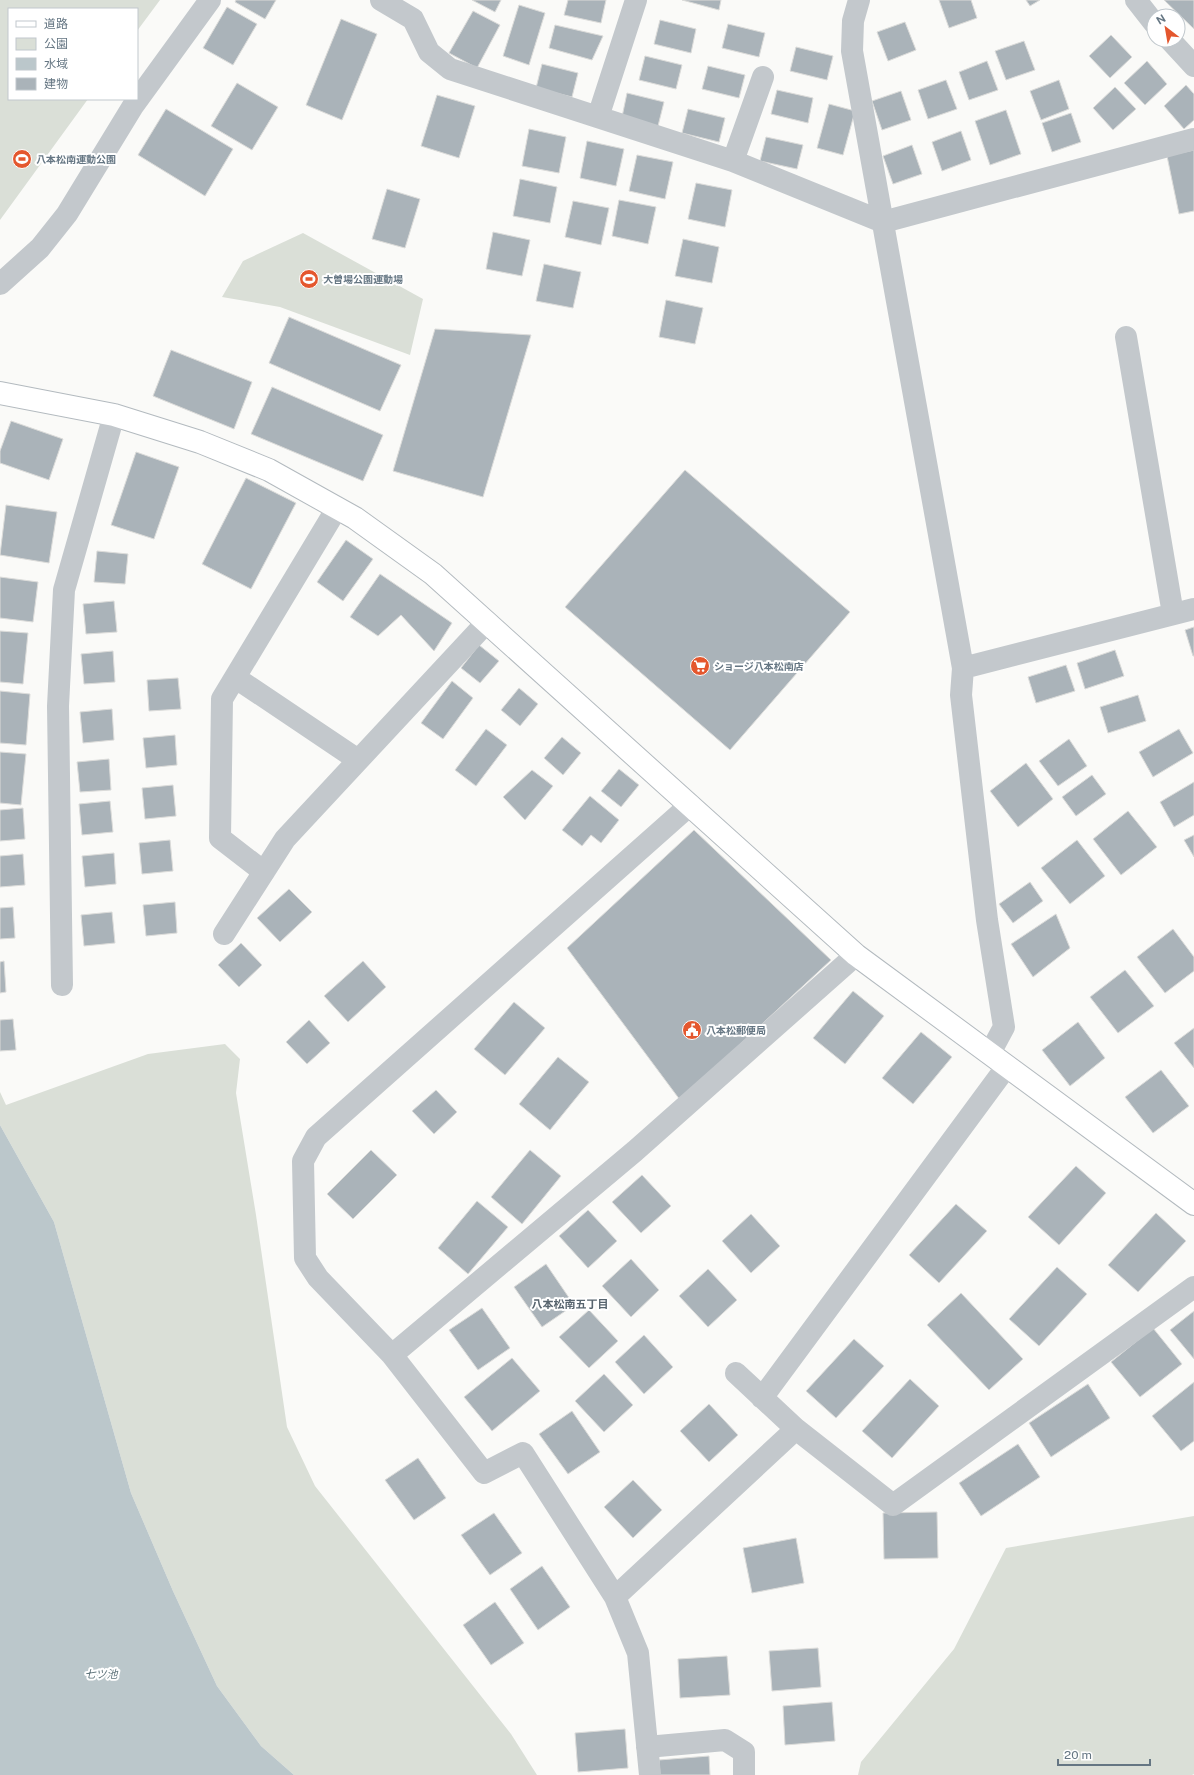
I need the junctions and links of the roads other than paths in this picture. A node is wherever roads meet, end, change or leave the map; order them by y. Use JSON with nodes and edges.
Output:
{"nodes":[{"id":1,"x":210,"y":0,"type":"edge"},
{"id":2,"x":381,"y":0,"type":"edge"},
{"id":3,"x":636,"y":0,"type":"edge"},
{"id":4,"x":859,"y":0,"type":"edge"},
{"id":5,"x":1136,"y":0,"type":"edge"},
{"id":6,"x":1146,"y":13,"type":"edge"},
{"id":7,"x":1177,"y":48,"type":"edge"},
{"id":8,"x":1194,"y":66,"type":"edge"},
{"id":9,"x":763,"y":77,"type":"dead end"},
{"id":10,"x":138,"y":99,"type":"edge"},
{"id":11,"x":137,"y":100,"type":"edge"},
{"id":12,"x":598,"y":117,"type":"junction"},
{"id":13,"x":1194,"y":139,"type":"edge"},
{"id":14,"x":733,"y":161,"type":"junction"},
{"id":15,"x":883,"y":222,"type":"junction"},
{"id":16,"x":0,"y":284,"type":"edge"},
{"id":17,"x":1126,"y":337,"type":"dead end"},
{"id":18,"x":0,"y":393,"type":"edge"},
{"id":19,"x":114,"y":415,"type":"junction"},
{"id":20,"x":337,"y":508,"type":"junction"},
{"id":21,"x":1194,"y":609,"type":"edge"},
{"id":22,"x":1173,"y":614,"type":"junction"},
{"id":23,"x":487,"y":622,"type":"junction"},
{"id":24,"x":963,"y":668,"type":"junction"},
{"id":25,"x":236,"y":678,"type":"junction"},
{"id":26,"x":358,"y":760,"type":"junction"},
{"id":27,"x":690,"y":805,"type":"junction"},
{"id":28,"x":264,"y":872,"type":"junction"},
{"id":29,"x":224,"y":934,"type":"dead end"},
{"id":30,"x":856,"y":955,"type":"junction"},
{"id":31,"x":62,"y":985,"type":"dead end"},
{"id":32,"x":990,"y":1053,"type":"junction"},
{"id":33,"x":1007,"y":1066,"type":"junction"},
{"id":34,"x":1194,"y":1204,"type":"edge"},
{"id":35,"x":1194,"y":1287,"type":"edge"},
{"id":36,"x":392,"y":1355,"type":"junction"},
{"id":37,"x":736,"y":1373,"type":"dead end"},
{"id":38,"x":762,"y":1398,"type":"junction"},
{"id":39,"x":796,"y":1429,"type":"junction"},
{"id":40,"x":615,"y":1597,"type":"junction"},
{"id":41,"x":647,"y":1747,"type":"junction"},
{"id":42,"x":650,"y":1775,"type":"edge"},
{"id":43,"x":744,"y":1775,"type":"edge"}],
"edges":[{"from":1,"to":10,"type":"street"},
{"from":2,"to":12,"type":"street"},
{"from":3,"to":12,"type":"street"},
{"from":4,"to":15,"type":"street"},
{"from":5,"to":6,"type":"street"},
{"from":7,"to":8,"type":"street"},
{"from":9,"to":14,"type":"street"},
{"from":11,"to":16,"type":"street"},
{"from":12,"to":14,"type":"street"},
{"from":13,"to":15,"type":"street"},
{"from":14,"to":15,"type":"street"},
{"from":15,"to":24,"type":"street"},
{"from":17,"to":22,"type":"street"},
{"from":18,"to":19,"type":"street"},
{"from":19,"to":20,"type":"street"},
{"from":19,"to":31,"type":"street"},
{"from":20,"to":23,"type":"street"},
{"from":20,"to":25,"type":"street"},
{"from":21,"to":22,"type":"street"},
{"from":22,"to":24,"type":"street"},
{"from":23,"to":26,"type":"street"},
{"from":23,"to":27,"type":"street"},
{"from":24,"to":32,"type":"street"},
{"from":25,"to":26,"type":"street"},
{"from":25,"to":28,"type":"street"},
{"from":26,"to":28,"type":"street"},
{"from":27,"to":30,"type":"street"},
{"from":27,"to":36,"type":"street"},
{"from":28,"to":29,"type":"street"},
{"from":30,"to":32,"type":"street"},
{"from":30,"to":36,"type":"street"},
{"from":32,"to":33,"type":"street"},
{"from":33,"to":34,"type":"street"},
{"from":33,"to":38,"type":"street"},
{"from":35,"to":39,"type":"street"},
{"from":36,"to":40,"type":"street"},
{"from":37,"to":38,"type":"street"},
{"from":38,"to":39,"type":"street"},
{"from":39,"to":40,"type":"street"},
{"from":40,"to":41,"type":"street"},
{"from":41,"to":42,"type":"street"},
{"from":41,"to":43,"type":"street"}]}
